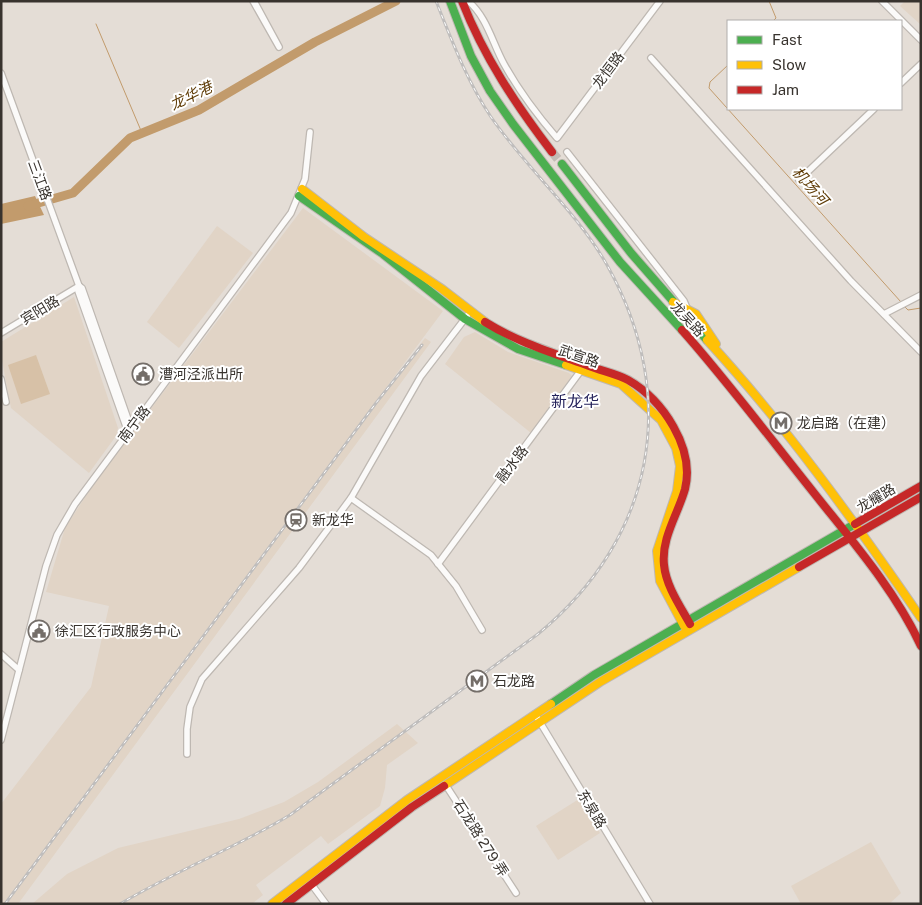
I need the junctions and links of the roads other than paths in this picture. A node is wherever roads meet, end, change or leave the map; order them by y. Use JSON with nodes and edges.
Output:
{"nodes":[{"id":1,"x":254,"y":1,"type":"edge"},
{"id":2,"x":450,"y":1,"type":"edge"},
{"id":3,"x":462,"y":1,"type":"edge"},
{"id":4,"x":468,"y":1,"type":"edge"},
{"id":5,"x":660,"y":1,"type":"edge"},
{"id":6,"x":882,"y":1,"type":"edge"},
{"id":7,"x":900,"y":20,"type":"edge"},
{"id":8,"x":902,"y":22,"type":"edge"},
{"id":9,"x":921,"y":40,"type":"edge"},
{"id":10,"x":651,"y":58,"type":"dead end"},
{"id":11,"x":921,"y":64,"type":"edge"},
{"id":12,"x":1,"y":73,"type":"edge"},
{"id":13,"x":902,"y":83,"type":"edge"},
{"id":14,"x":873,"y":110,"type":"edge"},
{"id":15,"x":310,"y":132,"type":"dead end"},
{"id":16,"x":552,"y":152,"type":"tunnel mouth"},
{"id":17,"x":567,"y":152,"type":"dead end"},
{"id":18,"x":562,"y":164,"type":"tunnel mouth"},
{"id":19,"x":799,"y":180,"type":"dead end"},
{"id":20,"x":300,"y":193,"type":"junction"},
{"id":21,"x":79,"y":286,"type":"junction"},
{"id":22,"x":921,"y":295,"type":"edge"},
{"id":23,"x":671,"y":301,"type":"junction"},
{"id":24,"x":688,"y":308,"type":"junction"},
{"id":25,"x":470,"y":312,"type":"junction"},
{"id":26,"x":884,"y":314,"type":"junction"},
{"id":27,"x":465,"y":319,"type":"junction"},
{"id":28,"x":1,"y":333,"type":"edge"},
{"id":29,"x":921,"y":352,"type":"edge"},
{"id":30,"x":730,"y":365,"type":"junction"},
{"id":31,"x":584,"y":367,"type":"junction"},
{"id":32,"x":1,"y":379,"type":"edge"},
{"id":33,"x":6,"y":402,"type":"dead end"},
{"id":34,"x":130,"y":430,"type":"junction"},
{"id":35,"x":921,"y":486,"type":"edge"},
{"id":36,"x":921,"y":497,"type":"edge"},
{"id":37,"x":350,"y":498,"type":"junction"},
{"id":38,"x":857,"y":524,"type":"junction"},
{"id":39,"x":844,"y":532,"type":"junction"},
{"id":40,"x":863,"y":532,"type":"junction"},
{"id":41,"x":850,"y":539,"type":"junction"},
{"id":42,"x":438,"y":564,"type":"junction"},
{"id":43,"x":921,"y":618,"type":"edge"},
{"id":44,"x":685,"y":622,"type":"junction"},
{"id":45,"x":690,"y":629,"type":"junction"},
{"id":46,"x":482,"y":630,"type":"dead end"},
{"id":47,"x":921,"y":646,"type":"edge"},
{"id":48,"x":1,"y":654,"type":"edge"},
{"id":49,"x":19,"y":670,"type":"junction"},
{"id":50,"x":535,"y":714,"type":"junction"},
{"id":51,"x":540,"y":722,"type":"junction"},
{"id":52,"x":1,"y":740,"type":"edge"},
{"id":53,"x":187,"y":754,"type":"dead end"},
{"id":54,"x":445,"y":784,"type":"junction"},
{"id":55,"x":312,"y":885,"type":"junction"},
{"id":56,"x":516,"y":893,"type":"dead end"},
{"id":57,"x":272,"y":904,"type":"edge"},
{"id":58,"x":286,"y":904,"type":"edge"},
{"id":59,"x":326,"y":904,"type":"edge"},
{"id":60,"x":650,"y":904,"type":"edge"}],
"edges":[{"from":1,"to":1,"type":"street"},
{"from":2,"to":39,"type":"main road","name":"龙吴路"},
{"from":3,"to":16,"type":"main road"},
{"from":4,"to":5,"type":"street","name":"龙恒路"},
{"from":6,"to":7,"type":"street"},
{"from":8,"to":9,"type":"street"},
{"from":10,"to":26,"type":"street"},
{"from":11,"to":13,"type":"street"},
{"from":12,"to":21,"type":"street","name":"三江路"},
{"from":14,"to":19,"type":"street"},
{"from":15,"to":20,"type":"street","name":"南宁路"},
{"from":17,"to":24,"type":"street"},
{"from":18,"to":23,"type":"main road","name":"龙吴路"},
{"from":20,"to":25,"type":"main road"},
{"from":20,"to":27,"type":"main road","name":"武宣路"},
{"from":20,"to":34,"type":"street","name":"南宁路"},
{"from":21,"to":28,"type":"street","name":"宾阳路"},
{"from":21,"to":34,"type":"street","name":"三江路"},
{"from":22,"to":26,"type":"street"},
{"from":23,"to":24,"type":"main road"},
{"from":23,"to":30,"type":"main road","name":"龙吴路"},
{"from":24,"to":30,"type":"main road"},
{"from":25,"to":27,"type":"street"},
{"from":25,"to":31,"type":"main road"},
{"from":26,"to":29,"type":"street"},
{"from":27,"to":31,"type":"main road","name":"武宣路"},
{"from":27,"to":37,"type":"street"},
{"from":30,"to":38,"type":"main road","name":"龙吴路"},
{"from":31,"to":42,"type":"street","name":"融水路"},
{"from":31,"to":44,"type":"main road"},
{"from":32,"to":33,"type":"street"},
{"from":34,"to":49,"type":"street","name":"南宁路"},
{"from":35,"to":38,"type":"main road","name":"龙耀路"},
{"from":36,"to":40,"type":"main road","name":"龙耀路"},
{"from":37,"to":42,"type":"street"},
{"from":37,"to":53,"type":"street"},
{"from":38,"to":39,"type":"main road","name":"龙耀路"},
{"from":38,"to":40,"type":"main road","name":"龙吴路"},
{"from":39,"to":41,"type":"main road","name":"龙吴路"},
{"from":39,"to":44,"type":"main road"},
{"from":40,"to":41,"type":"main road","name":"龙耀路"},
{"from":40,"to":43,"type":"main road","name":"龙吴路"},
{"from":41,"to":45,"type":"main road"},
{"from":41,"to":47,"type":"main road","name":"龙吴路"},
{"from":42,"to":46,"type":"street"},
{"from":44,"to":45,"type":"main road"},
{"from":44,"to":50,"type":"main road"},
{"from":45,"to":51,"type":"main road"},
{"from":48,"to":49,"type":"street"},
{"from":49,"to":52,"type":"street","name":"南宁路"},
{"from":50,"to":51,"type":"street","name":"东泉路"},
{"from":50,"to":57,"type":"main road"},
{"from":51,"to":54,"type":"main road"},
{"from":51,"to":60,"type":"street","name":"东泉路"},
{"from":54,"to":55,"type":"main road"},
{"from":54,"to":56,"type":"street","name":"石龙路 279 弄"},
{"from":55,"to":58,"type":"main road"},
{"from":55,"to":59,"type":"street"}]}
